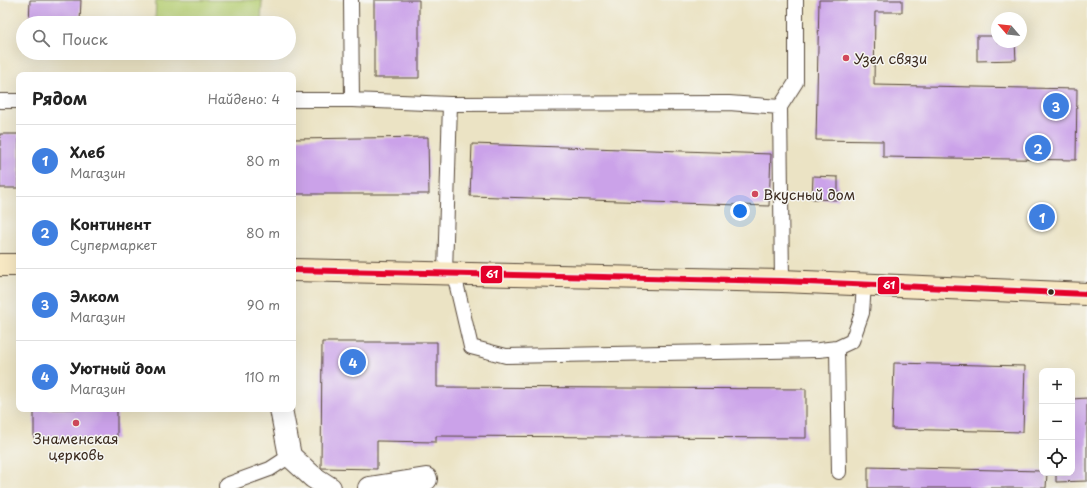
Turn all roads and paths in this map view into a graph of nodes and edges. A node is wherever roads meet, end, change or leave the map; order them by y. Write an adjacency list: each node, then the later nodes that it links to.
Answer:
1 (352, 0): 4 (lane)
2 (796, 0): 8 (lane)
3 (296, 100): 4 (lane)
4 (352, 100): 7 (lane)
5 (0, 101): 6 (lane)
6 (16, 101)
7 (450, 104): 8 (lane); 12 (lane)
8 (780, 107): 13 (lane)
9 (0, 265): 10 (main road)
10 (16, 265)
11 (296, 270): 12 (main road)
12 (449, 274): 13 (main road); 16 (lane)
13 (782, 281): 14 (main road)
14 (864, 285): 15 (main road); 16 (lane)
15 (1087, 294)
16 (837, 348): 19 (lane)
17 (282, 412): 18 (street)
18 (290, 456): 21 (lane); 22 (street)
19 (839, 472)
20 (426, 479): 23 (street)
21 (226, 485)
22 (330, 488)
23 (369, 488)

